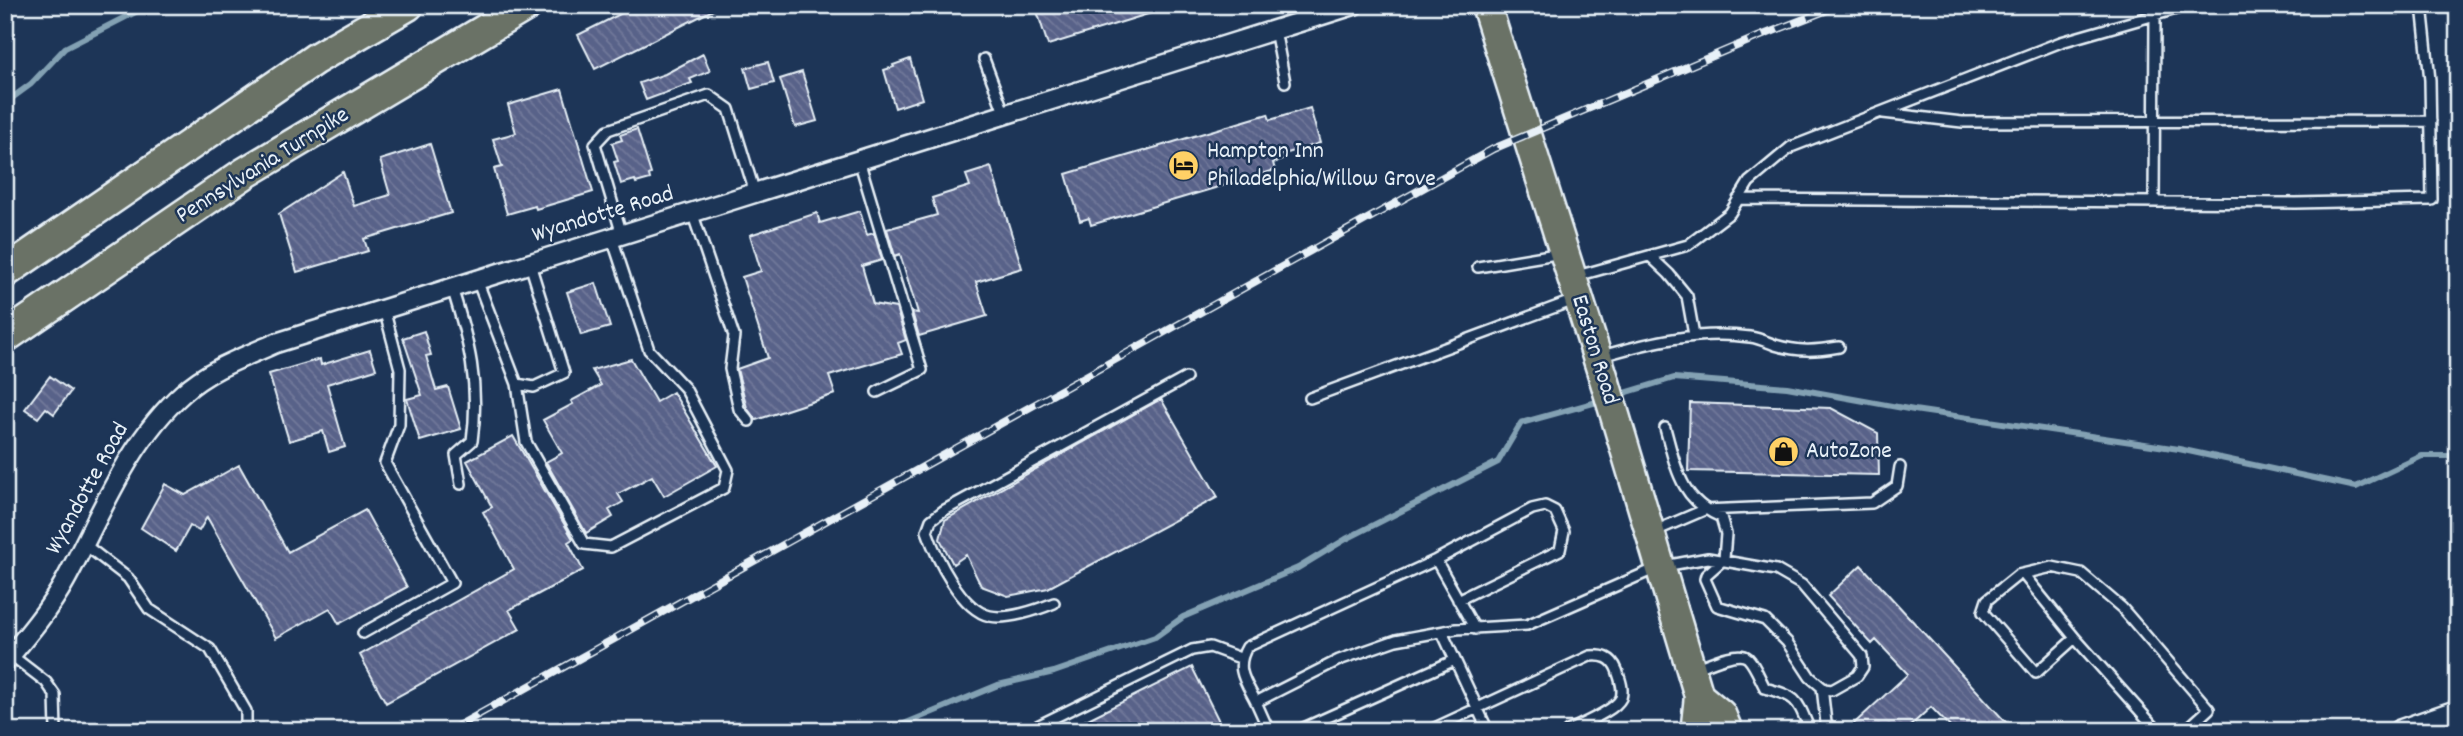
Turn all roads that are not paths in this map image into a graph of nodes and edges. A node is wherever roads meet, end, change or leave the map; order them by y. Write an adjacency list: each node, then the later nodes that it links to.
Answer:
1 (408, 5): 24 (highway)
2 (527, 5): 30 (highway, Pennsylvania Turnpike)
3 (1354, 5): 8 (street, Wyandotte Road)
4 (1486, 5): 25 (highway, Easton Road)
5 (2190, 5): 7 (lane)
6 (2422, 5): 13 (lane)
7 (2155, 15): 11 (lane); 14 (lane)
8 (1275, 30): 10 (lane); 12 (street, Wyandotte Road)
9 (984, 59): 12 (lane)
10 (1285, 82)
11 (1881, 112): 14 (lane); 17 (lane)
12 (1004, 115): 15 (street, Wyandotte Road)
13 (2431, 121): 14 (lane); 18 (lane)
14 (2154, 123): 18 (lane)
15 (859, 160): 16 (street, Wyandotte Road); 35 (lane)
16 (755, 193): 19 (street, Wyandotte Road); 20 (lane)
17 (1738, 199): 18 (lane); 21 (lane)
18 (2154, 202)
19 (692, 212): 20 (street, Wyandotte Road); 37 (lane)
20 (617, 236): 22 (street, Wyandotte Road); 34 (lane)
21 (1650, 256): 25 (lane); 29 (lane)
22 (530, 264): 26 (street, Wyandotte Road); 34 (lane)
23 (1478, 267): 25 (lane)
24 (5, 272)
25 (1571, 276): 32 (highway, Easton Road); 36 (lane)
26 (477, 280): 27 (street, Wyandotte Road); 34 (lane)
27 (452, 288): 28 (street, Wyandotte Road); 40 (lane)
28 (384, 309): 43 (street, Wyandotte Road); 52 (lane)
29 (1694, 335): 31 (lane); 32 (lane)
30 (5, 337)
31 (1839, 347)
32 (1601, 370): 42 (highway, Easton Road)
33 (1186, 378): 49 (lane)
34 (517, 384)
35 (877, 391)
36 (1310, 398)
37 (749, 421)
38 (1665, 428): 41 (lane)
39 (1900, 467): 41 (lane)
40 (461, 484)
41 (1704, 510): 42 (lane); 44 (lane)
42 (1650, 534): 46 (highway, Easton Road)
43 (84, 544): 55 (street, Wyandotte Road); 64 (lane)
44 (1724, 559): 46 (lane); 58 (lane); 58 (lane)
45 (1436, 560): 48 (lane); 48 (lane); 54 (lane)
46 (1660, 567): 50 (lane); 57 (highway, Easton Road)
47 (2023, 574): 53 (lane); 53 (lane); 76 (lane)
48 (1458, 600): 50 (lane)
49 (1054, 603)
50 (1475, 628): 51 (lane)
51 (1442, 632): 56 (lane); 59 (lane)
52 (363, 634)
53 (2075, 638): 75 (lane)
54 (1240, 658): 59 (lane); 65 (lane)
55 (8, 659): 63 (lane)
56 (1455, 660): 60 (lane); 67 (lane)
57 (1695, 683): 71 (highway, Easton Road); 72 (highway, Easton Road); 73 (lane)
58 (1822, 687): 74 (lane)
59 (1256, 702): 66 (lane)
60 (1477, 707): 68 (lane); 69 (lane); 70 (lane)
61 (2458, 711): 62 (street)
62 (2406, 730)
63 (56, 731)
64 (246, 731)
65 (1027, 731)
66 (1269, 731)
67 (1297, 731)
68 (1428, 731)
69 (1488, 731)
70 (1568, 731)
71 (1698, 731)
72 (1728, 731)
73 (1810, 731)
74 (1831, 731)
75 (2158, 731)
76 (2185, 731)

